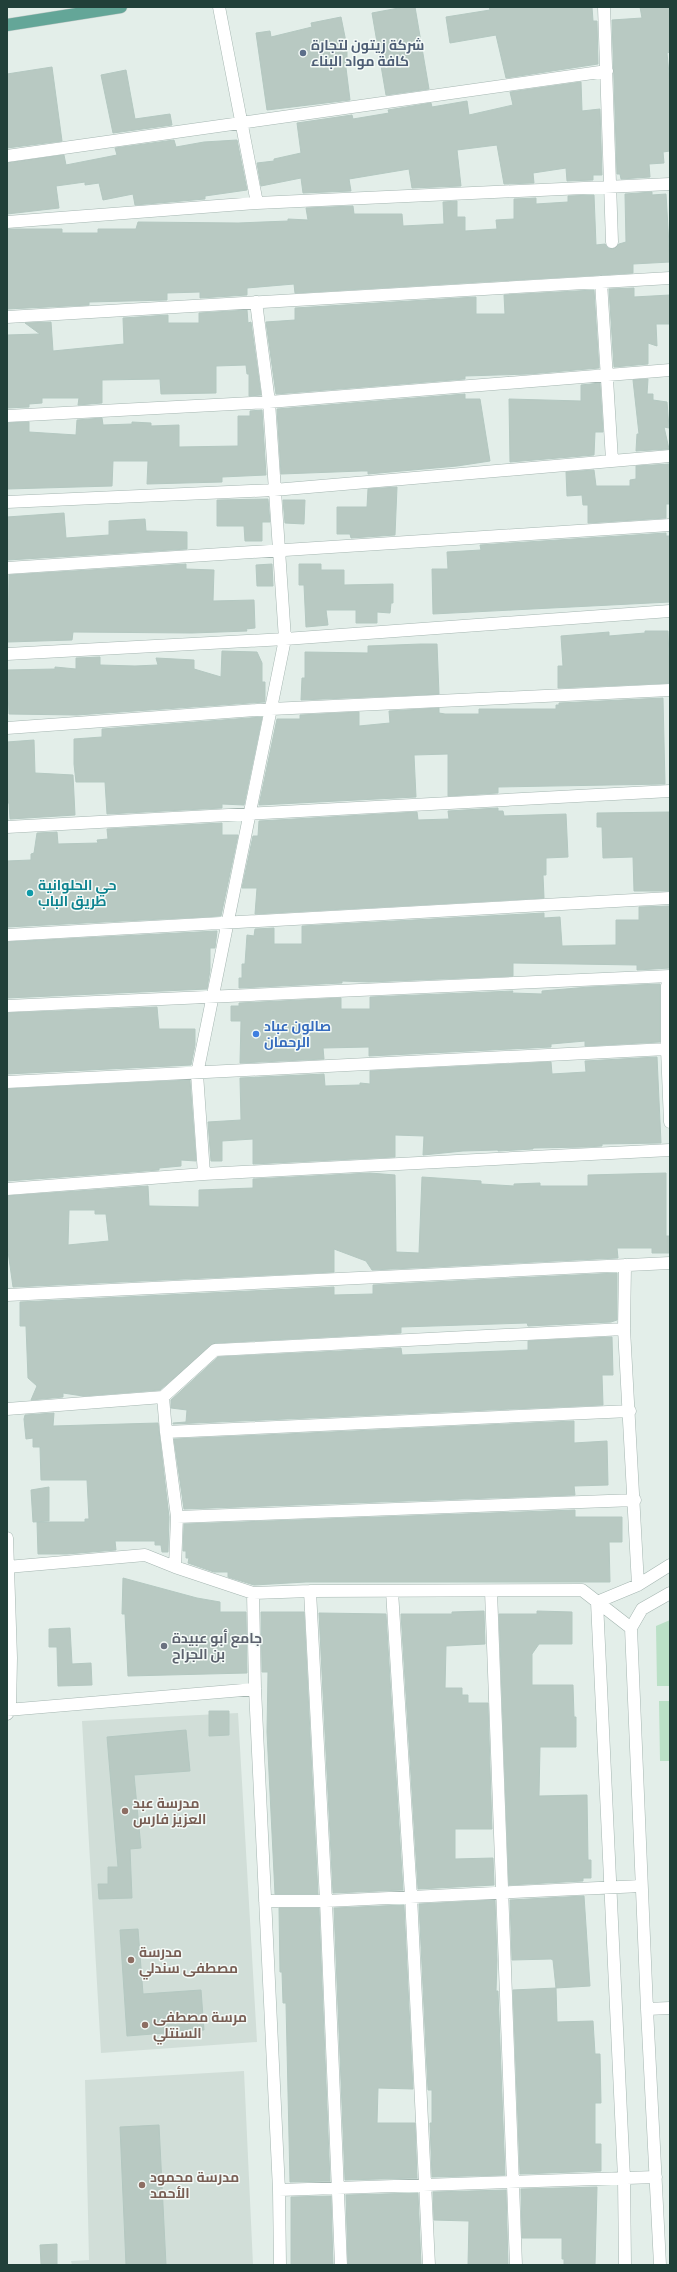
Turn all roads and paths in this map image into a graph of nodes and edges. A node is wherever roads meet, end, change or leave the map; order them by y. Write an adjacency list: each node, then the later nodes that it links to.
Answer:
1 (121, 7): 4 (main road)
2 (219, 7): 6 (street)
3 (604, 7): 5 (street)
4 (7, 25)
5 (607, 70): 6 (street); 9 (street)
6 (243, 123): 7 (street); 10 (street)
7 (7, 156)
8 (670, 184): 9 (street)
9 (610, 188): 10 (street); 12 (street)
10 (257, 203): 11 (street)
11 (7, 222)
12 (612, 242)
13 (670, 278): 14 (street)
14 (601, 282): 15 (street); 18 (street)
15 (256, 302): 16 (street); 19 (street)
16 (7, 317)
17 (670, 370): 18 (street)
18 (607, 374): 19 (street); 22 (street)
19 (269, 402): 20 (street); 23 (street)
20 (7, 416)
21 (670, 456): 22 (street)
22 (612, 460): 23 (street)
23 (274, 490): 24 (street); 26 (street)
24 (7, 502)
25 (670, 525): 26 (street)
26 (278, 550): 27 (street); 29 (street)
27 (7, 568)
28 (670, 611): 29 (street)
29 (285, 639): 30 (street); 32 (street)
30 (7, 654)
31 (670, 690): 32 (street)
32 (271, 709): 33 (street); 35 (street)
33 (7, 728)
34 (670, 791): 35 (street)
35 (249, 814): 36 (street); 38 (street)
36 (7, 827)
37 (670, 898): 38 (street)
38 (227, 923): 39 (street); 41 (street)
39 (7, 935)
40 (669, 981): 41 (street); 43 (street)
41 (212, 995): 42 (street); 45 (street)
42 (7, 1006)
43 (667, 1049): 44 (street); 45 (street)
44 (669, 1061): 47 (street)
45 (197, 1074): 46 (street); 49 (street)
46 (7, 1082)
47 (670, 1122)
48 (670, 1150): 49 (street)
49 (204, 1174): 50 (street)
50 (7, 1190)
51 (670, 1263): 52 (street)
52 (625, 1265): 53 (street); 54 (street)
53 (7, 1295)
54 (624, 1329): 55 (street); 57 (street)
55 (163, 1397): 56 (street); 58 (street)
56 (7, 1409)
57 (630, 1411): 58 (street); 59 (street)
58 (166, 1432): 60 (street)
59 (635, 1500): 60 (street); 65 (street)
60 (177, 1518): 64 (street)
61 (7, 1538): 63 (street)
62 (670, 1565): 65 (street)
63 (8, 1566): 64 (street); 73 (street)
64 (175, 1567): 69 (street)
65 (638, 1585): 71 (street)
66 (310, 1591): 67 (street); 69 (street); 81 (street)
67 (392, 1591): 68 (street); 79 (street)
68 (491, 1591): 71 (street); 78 (street)
69 (253, 1593): 74 (street)
70 (670, 1593): 72 (street)
71 (597, 1602): 72 (street); 77 (street)
72 (630, 1628): 76 (street)
73 (9, 1658): 75 (street)
74 (255, 1689): 75 (street); 80 (street)
75 (8, 1712)
76 (641, 1886): 77 (street); 83 (street)
77 (610, 1888): 78 (street); 85 (street)
78 (501, 1892): 79 (street); 86 (street)
79 (412, 1896): 81 (street); 87 (street)
80 (265, 1901): 81 (street); 89 (street)
81 (326, 1901): 88 (street)
82 (670, 2008): 83 (street)
83 (647, 2009): 84 (street)
84 (656, 2177): 85 (street); 95 (street)
85 (624, 2178): 86 (street); 94 (street)
86 (512, 2182): 87 (street); 93 (street)
87 (426, 2186): 88 (street); 92 (street)
88 (337, 2189): 89 (street); 91 (street)
89 (279, 2190): 90 (street)
90 (280, 2265)
91 (341, 2265)
92 (430, 2265)
93 (516, 2265)
94 (625, 2265)
95 (660, 2265)

